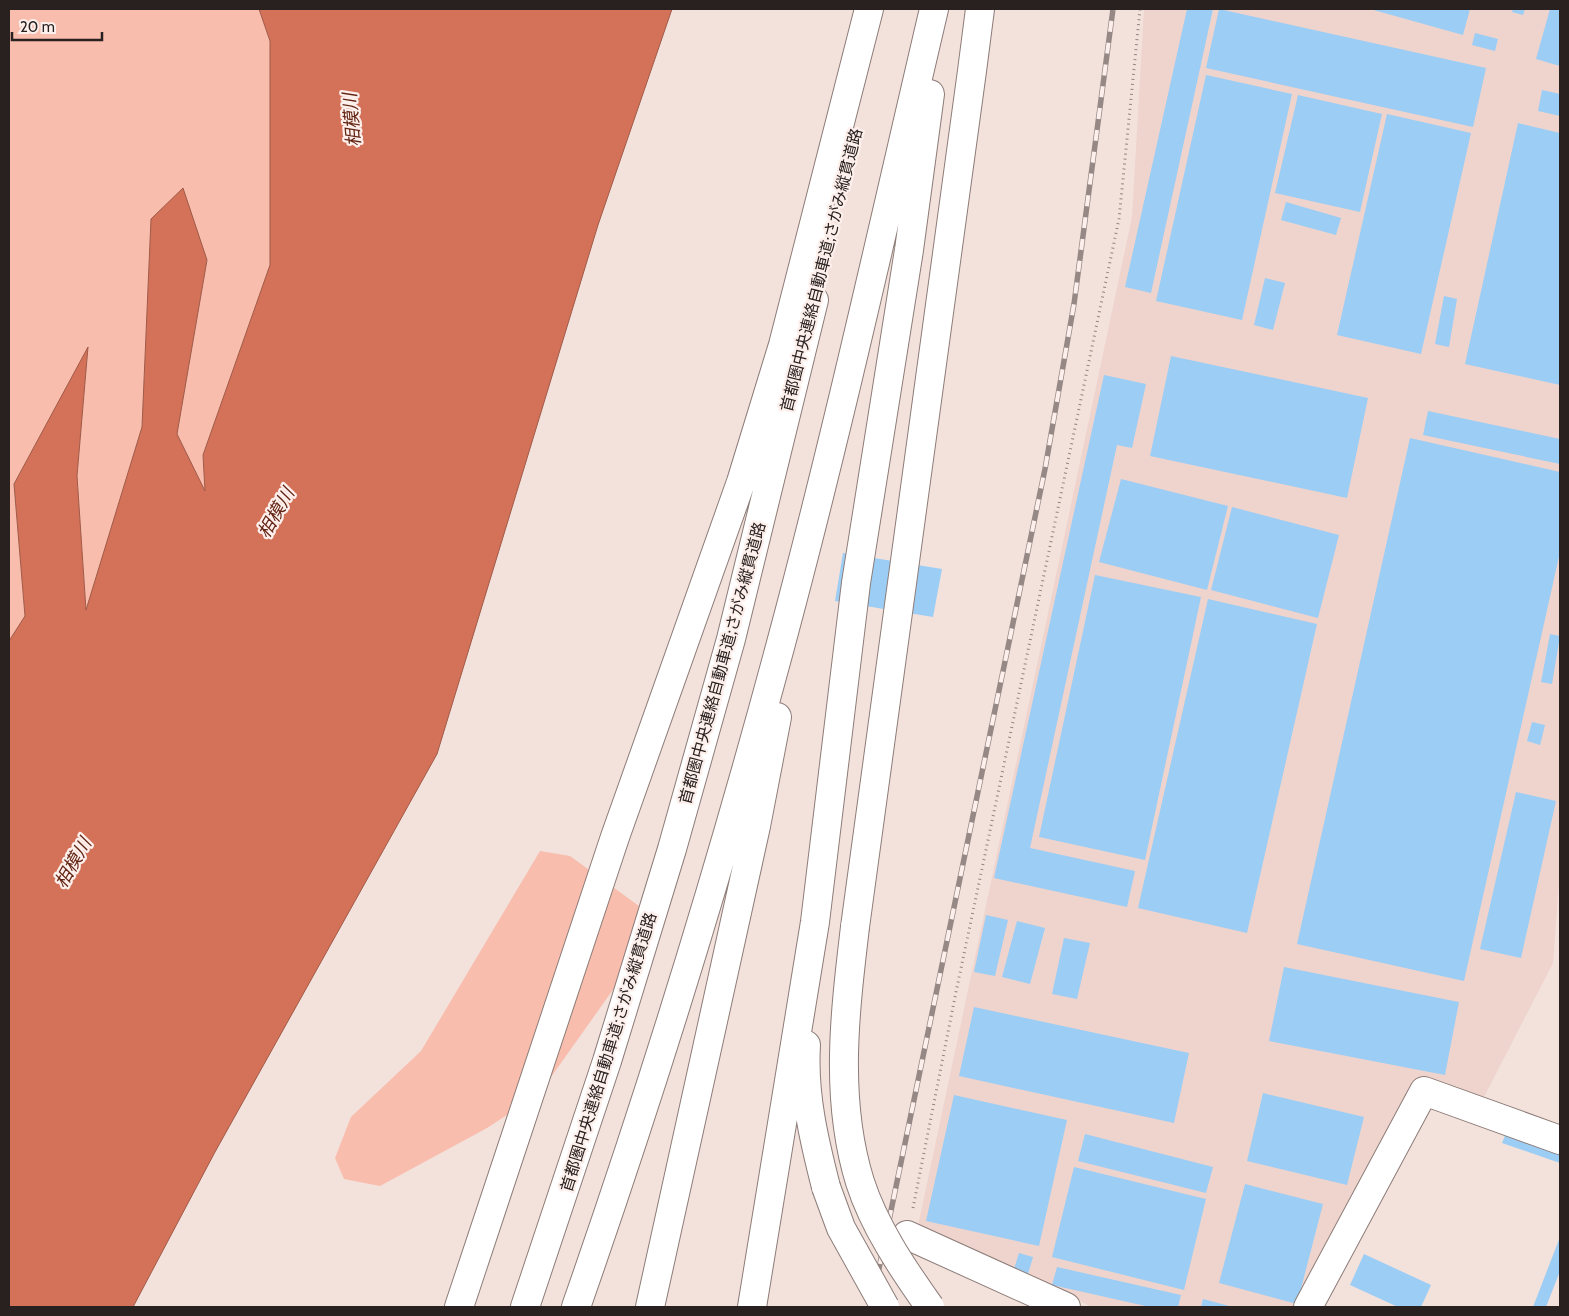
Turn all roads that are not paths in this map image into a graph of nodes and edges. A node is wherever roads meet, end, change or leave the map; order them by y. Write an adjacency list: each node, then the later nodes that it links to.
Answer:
1 (870, 9): 10 (main road)
2 (884, 9): 11 (main road, 首都圏中央連絡自動車道;さがみ縦貫道路)
3 (934, 9): 6 (main road)
4 (941, 9): 7 (main road)
5 (980, 9): 16 (main road, bridge)
6 (823, 478): 12 (main road); 13 (main road)
7 (815, 922): 14 (main road); 15 (main road, bridge)
8 (1560, 1140): 18 (main road)
9 (907, 1235): 17 (main road)
10 (459, 1307)
11 (525, 1307)
12 (576, 1307)
13 (650, 1307)
14 (752, 1307)
15 (885, 1307)
16 (930, 1307)
17 (1066, 1307)
18 (1308, 1307)

